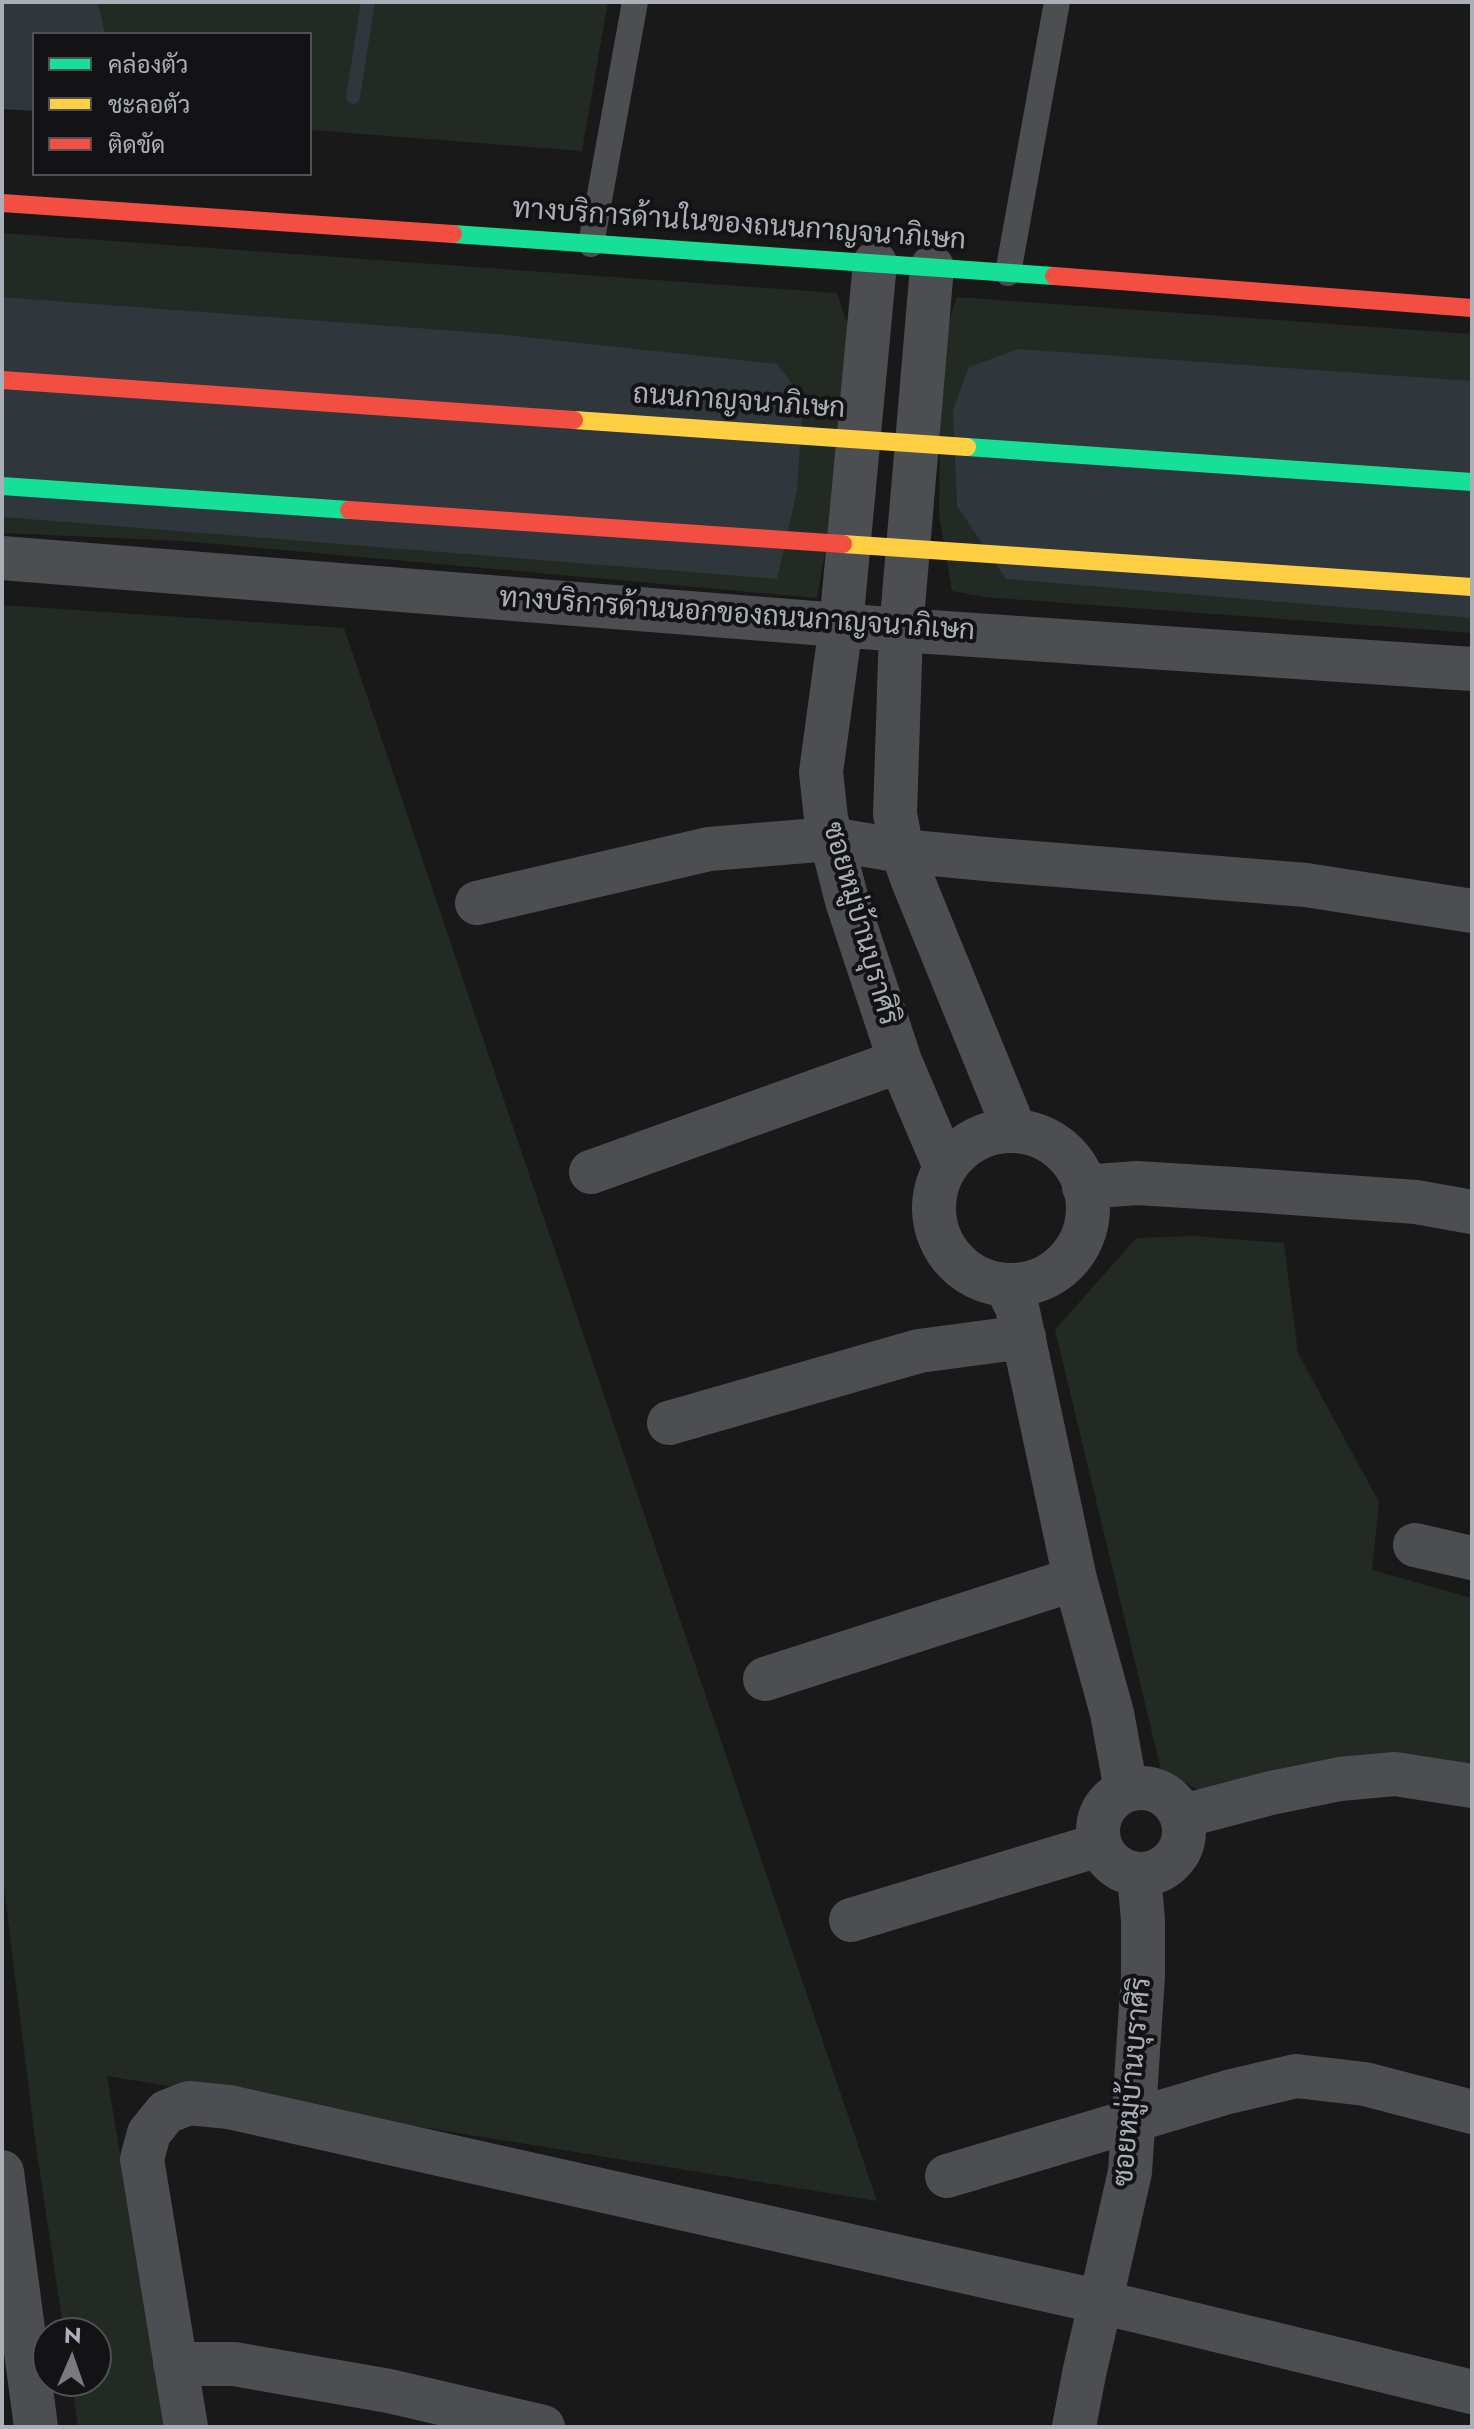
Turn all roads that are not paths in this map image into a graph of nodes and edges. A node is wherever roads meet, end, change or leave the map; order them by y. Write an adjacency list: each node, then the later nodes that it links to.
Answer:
1 (635, 2): 4 (lane)
2 (1057, 2): 7 (lane)
3 (2, 203): 4 (main road, ทางบริการด้านในของถนนกาญจนาภิเษก)
4 (591, 244): 5 (main road, ทางบริการด้านในของถนนกาญจนาภิเษก)
5 (875, 263): 6 (main road, ทางบริการด้านในของถนนกาญจนาภิเษก); 14 (street, ซอยหมู่บ้านบุราศิริ)
6 (932, 267): 7 (main road, ทางบริการด้านในของถนนกาญจนาภิเษก); 15 (street)
7 (1008, 273): 8 (main road, ทางบริการด้านในของถนนกาญจนาภิเษก)
8 (1472, 308)
9 (2, 380): 10 (main road, ถนนกาญจนาภิเษก)
10 (1472, 482)
11 (2, 486): 13 (main road)
12 (2, 558): 14 (street, ทางบริการด้านนอกของถนนกาญจนาภิเษก)
13 (1472, 587)
14 (841, 625): 15 (street, ทางบริการด้านนอกของถนนกาญจนาภิเษก); 17 (street, ซอยหมู่บ้านบุราศิริ)
15 (901, 630): 16 (street, ทางบริการด้านนอกของถนนกาญจนาภิเษก); 18 (street)
16 (1472, 669)
17 (830, 839): 18 (street); 19 (street); 21 (street, ซอยหมู่บ้านบุราศิริ)
18 (902, 851): 20 (street); 22 (street)
19 (477, 903)
20 (1472, 911)
21 (900, 1061): 23 (street, ซอยหมู่บ้านบุราศิริ); 24 (street)
22 (1015, 1131): 23 (street); 25 (street)
23 (945, 1167): 27 (street)
24 (591, 1172)
25 (1084, 1187): 26 (street); 27 (street)
26 (1472, 1212)
27 (1006, 1286): 28 (street)
28 (1024, 1337): 29 (street); 32 (street)
29 (669, 1423)
30 (1415, 1545): 31 (street)
31 (1472, 1558)
32 (1075, 1579): 33 (street); 35 (street)
33 (765, 1679)
34 (1472, 1786): 36 (street)
35 (1126, 1790): 36 (street); 37 (street)
36 (1183, 1816): 38 (street)
37 (1099, 1845): 38 (street); 39 (street)
38 (1139, 1875): 41 (street, ซอยหมู่บ้านบุราศิริ)
39 (851, 1920)
40 (1472, 2112): 41 (street)
41 (1134, 2121): 43 (street); 44 (street, ซอยหมู่บ้านบุราศิริ)
42 (2, 2172): 47 (street)
43 (947, 2176)
44 (1101, 2302): 45 (street); 46 (street); 50 (street, ซอยหมู่บ้านบุราศิริ)
45 (175, 2364): 48 (street); 49 (street)
46 (1472, 2392)
47 (36, 2427)
48 (186, 2427)
49 (543, 2427)
50 (1074, 2427)

